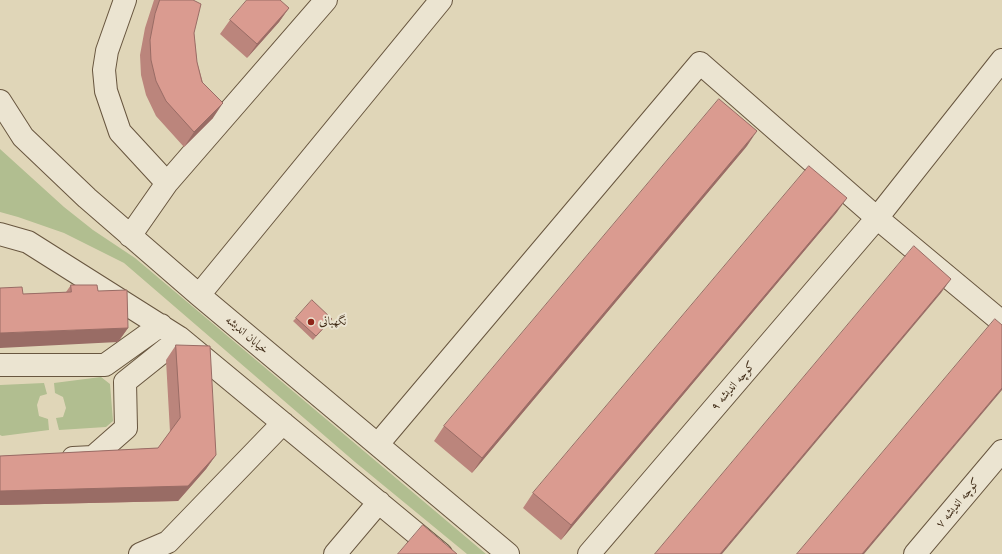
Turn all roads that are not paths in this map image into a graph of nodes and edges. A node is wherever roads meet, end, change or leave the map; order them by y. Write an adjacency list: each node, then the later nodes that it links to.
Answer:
1 (125, 0): 8 (street)
2 (326, 0): 8 (street)
3 (441, 0): 12 (street)
4 (1002, 60): 9 (street, کوچه اندیشه ۹)
5 (0, 101): 7 (street, خیابان اندیشه)
6 (0, 130): 7 (street)
7 (24, 137): 11 (street, خیابان اندیشه)
8 (167, 183): 11 (street)
9 (877, 218): 13 (street); 18 (street); 26 (street, کوچه اندیشه ۹)
10 (0, 234): 14 (street)
11 (130, 236): 12 (street, خیابان اندیشه)
12 (199, 295): 18 (street, خیابان اندیشه)
13 (1002, 322)
14 (161, 325): 15 (street); 16 (street)
15 (180, 338): 17 (street); 20 (street)
16 (0, 365)
17 (283, 423): 21 (street); 22 (street)
18 (378, 444): 25 (street, خیابان اندیشه)
19 (1002, 451): 27 (street, کوچه اندیشه ۷)
20 (54, 458)
21 (379, 502): 23 (street); 24 (street)
22 (140, 554)
23 (335, 554)
24 (441, 554)
25 (508, 554)
26 (589, 554)
27 (915, 554)

